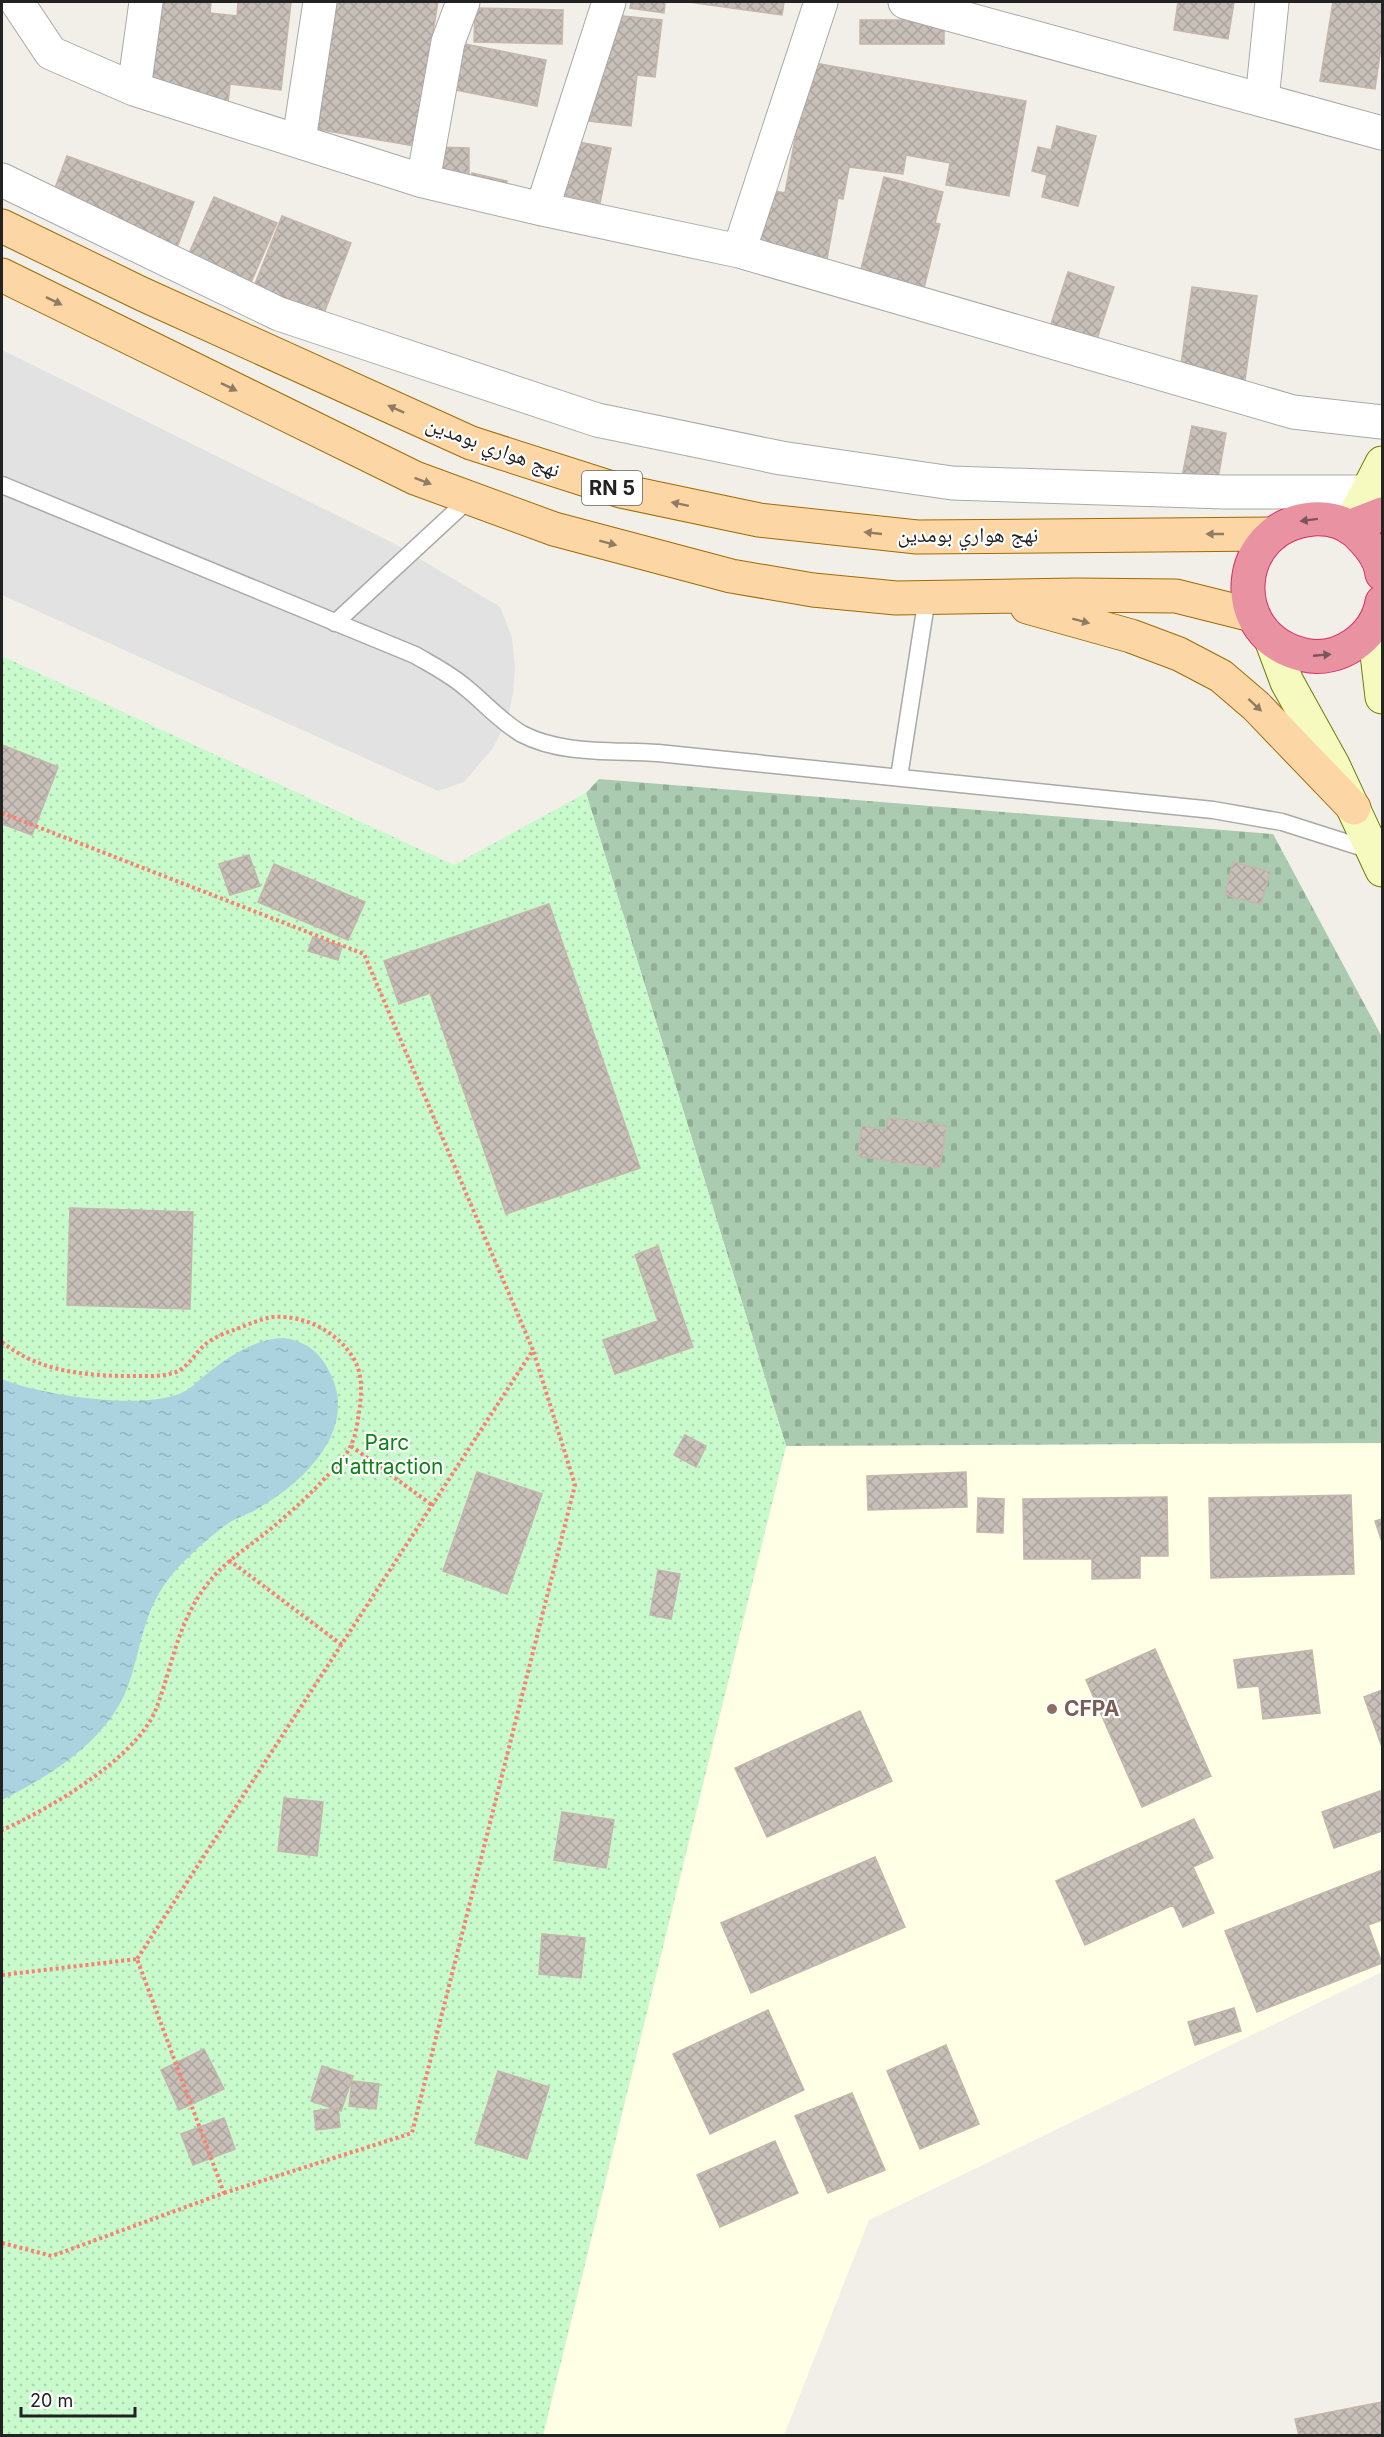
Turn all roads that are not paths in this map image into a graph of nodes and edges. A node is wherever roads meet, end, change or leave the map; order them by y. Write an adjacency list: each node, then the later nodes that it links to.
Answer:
1 (10, 2): 10 (street)
2 (17, 2): 11 (street)
3 (146, 2): 11 (street)
4 (320, 2): 14 (street)
5 (463, 2): 16 (street)
6 (609, 2): 17 (street)
7 (821, 2): 19 (street)
8 (905, 2): 12 (street)
9 (1272, 2): 12 (street)
10 (2, 17)
11 (134, 89): 14 (street)
12 (1262, 100): 13 (street)
13 (1383, 133)
14 (299, 140): 16 (street)
15 (2, 180): 23 (street)
16 (423, 181): 17 (street)
17 (543, 209): 19 (street)
18 (2, 226): 26 (main road, نهج هواري بومدين / RN 5, one-way to 18)
19 (739, 251): 21 (street)
20 (2, 275): 24 (main road, RN 5, one-way to 24)
21 (1383, 422)
22 (2, 484): 32 (lane)
23 (1378, 490): 25 (highway)
24 (469, 499): 28 (main road, RN 5, one-way to 28); 32 (lane)
25 (1349, 527): 26 (highway, one-way to 26); 27 (highway)
26 (1273, 534): 31 (highway)
27 (1383, 574)
28 (927, 597): 29 (main road, RN 5); 35 (lane)
29 (984, 597): 31 (main road, RN 5); 36 (main road, one-way to 36)
30 (1381, 611): 33 (highway, one-way to 30); 34 (main road)
31 (1252, 615): 33 (highway)
32 (335, 622): 35 (lane)
33 (1272, 642): 36 (main road)
34 (1383, 697)
35 (898, 777): 37 (lane)
36 (1353, 808): 37 (main road)
37 (1378, 860)

